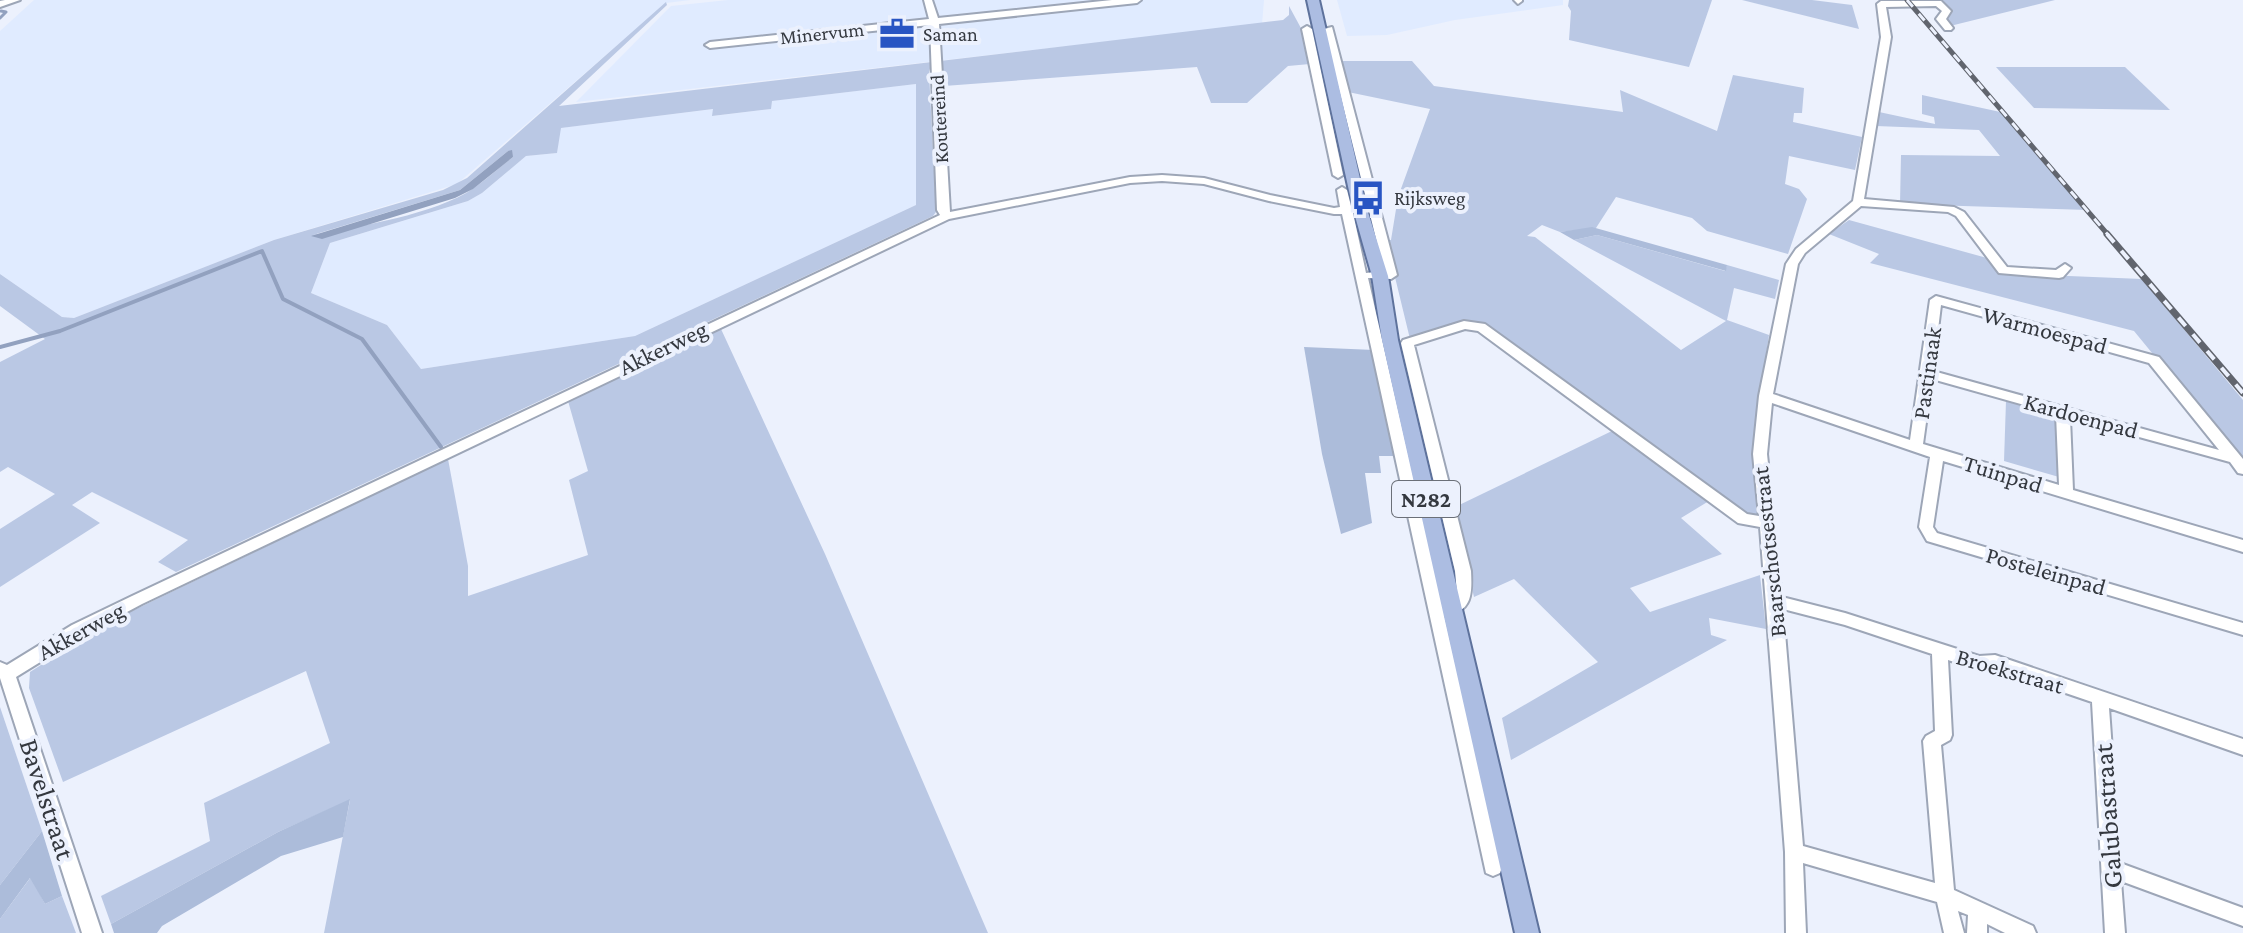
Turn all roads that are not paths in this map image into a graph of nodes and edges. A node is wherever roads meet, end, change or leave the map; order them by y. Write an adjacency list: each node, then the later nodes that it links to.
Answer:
1 (16, 0): 7 (street)
2 (928, 0): 8 (street)
3 (1137, 0): 8 (street, Minervum)
4 (1304, 0): 9 (main road, N282)
5 (1313, 0): 9 (main road, N282)
6 (1938, 2): 10 (street); 16 (street)
7 (0, 4)
8 (935, 21): 11 (street, Minervum); 18 (street, Koutereind)
9 (1317, 28): 12 (main road, N282); 13 (street)
10 (1948, 28)
11 (710, 45)
12 (1334, 80): 13 (main road, N282); 20 (street)
13 (1332, 113): 14 (street); 17 (main road, N282)
14 (1338, 175)
15 (1342, 190): 17 (street)
16 (1858, 202): 19 (street); 24 (street, Baarschotsestraat)
17 (1354, 210): 18 (street, Akkerweg); 20 (main road, N282); 33 (street)
18 (946, 216): 36 (street, Akkerweg)
19 (2065, 268)
20 (1375, 276): 22 (main road, N282)
21 (1936, 300): 23 (street, Pastinaak); 28 (street, Warmoespad)
22 (1399, 342): 30 (street); 33 (main road, N282)
23 (1928, 374): 25 (street, Kardoenpad); 26 (street, Pastinaak)
24 (1766, 396): 26 (street, Tuinpad); 30 (street, Baarschotsestraat)
25 (2063, 411): 28 (street, Kardoenpad); 29 (street)
26 (1916, 446): 27 (street, Tuinpad)
27 (1937, 454): 29 (street, Tuinpad); 34 (street, Posteleinpad)
28 (2238, 464)
29 (2066, 493): 31 (street, Tuinpad)
30 (1766, 523): 32 (street, Baarschotsestraat)
31 (2243, 546)
32 (1775, 601): 35 (street, Broekstraat); 39 (street, Baarschotsestraat)
33 (1444, 608): 45 (main road, N282)
34 (2243, 629)
35 (1940, 651): 37 (street, Broekstraat); 41 (street)
36 (3, 671): 44 (street, Bavelstraat)
37 (2100, 700): 38 (street, Broekstraat); 40 (street, Galubastraat)
38 (2243, 747)
39 (1794, 852): 41 (street); 46 (street, Baarschotsestraat)
40 (2110, 868): 43 (street); 50 (street, Galubastraat)
41 (1945, 895): 42 (street); 47 (street)
42 (1977, 911): 48 (street); 49 (street)
43 (2243, 917)
44 (92, 933)
45 (1527, 933)
46 (1796, 933)
47 (1954, 933)
48 (1977, 933)
49 (2026, 933)
50 (2115, 933)

